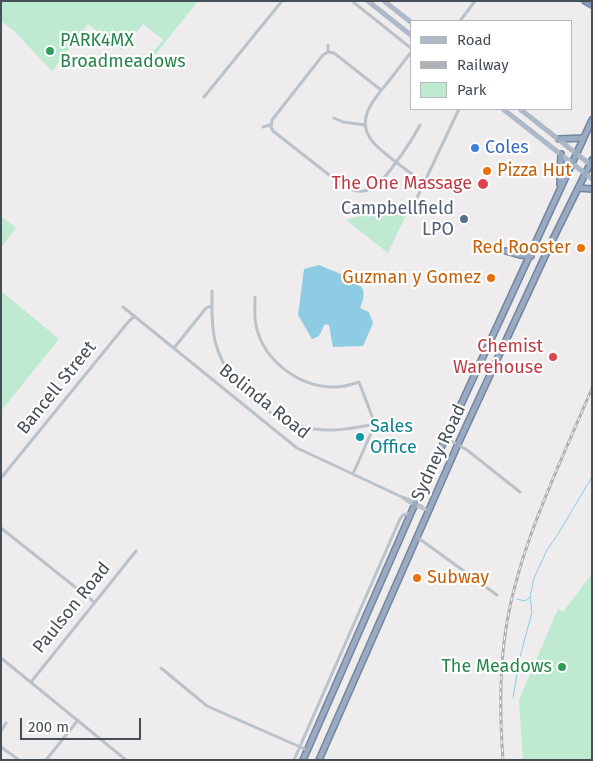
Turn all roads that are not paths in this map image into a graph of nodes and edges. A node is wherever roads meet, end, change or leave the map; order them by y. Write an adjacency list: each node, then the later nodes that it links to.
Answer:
1 (282, 1): 18 (street)
2 (352, 1): 14 (street)
3 (368, 1): 12 (main road)
4 (384, 1): 9 (main road)
5 (394, 1): 9 (street)
6 (475, 1): 10 (street)
7 (585, 1): 8 (highway)
8 (592, 5)
9 (390, 6): 11 (main road)
10 (461, 20)
11 (410, 21)
12 (410, 34)
13 (328, 45): 15 (street)
14 (410, 48)
15 (328, 52): 17 (street); 24 (street)
16 (410, 53): 17 (street)
17 (381, 90): 25 (street)
18 (204, 97)
19 (459, 110): 39 (street)
20 (504, 110): 29 (main road)
21 (521, 110): 28 (main road)
22 (334, 118): 25 (street)
23 (592, 120): 30 (highway, Sydney Road)
24 (270, 125): 27 (street); 34 (street)
25 (365, 125): 34 (street)
26 (420, 125): 34 (street)
27 (263, 127)
28 (546, 129): 29 (main road); 31 (main road)
29 (540, 137): 33 (main road)
30 (583, 138): 31 (highway); 32 (highway, Sydney Road)
31 (560, 139): 32 (main road)
32 (576, 152): 35 (highway, Sydney Road); 36 (main road)
33 (561, 154): 35 (main road); 42 (highway)
34 (397, 162): 39 (street)
35 (572, 163): 37 (main road); 42 (highway, Sydney Road)
36 (591, 163): 37 (highway, Sydney Road)
37 (586, 174): 38 (main road); 40 (highway, Sydney Road)
38 (592, 179)
39 (424, 183): 43 (street)
40 (579, 188): 41 (highway); 54 (highway, Sydney Road)
41 (592, 189)
42 (560, 190): 45 (highway, Sydney Road)
43 (415, 202)
44 (506, 251): 45 (highway)
45 (530, 256): 53 (highway, Sydney Road)
46 (212, 291): 48 (street)
47 (255, 297): 52 (street)
48 (212, 306): 51 (street); 52 (street)
49 (123, 307): 50 (street, Bolinda Road)
50 (134, 316): 51 (street, Bolinda Road); 56 (street, Bancell Street)
51 (174, 348): 55 (street, Bolinda Road)
52 (375, 424): 55 (street)
53 (446, 438): 54 (street); 58 (highway, Sydney Road)
54 (458, 444): 57 (street); 59 (highway, Sydney Road)
55 (353, 474): 58 (street, Bolinda Road)
56 (1, 478)
57 (520, 492)
58 (416, 504): 59 (street, Bolinda Road); 60 (highway, Sydney Road)
59 (428, 511): 62 (highway, Sydney Road)
60 (411, 513): 66 (street, Sydney Road); 67 (highway, Sydney Road)
61 (1, 528): 65 (street)
62 (416, 537): 64 (street); 77 (highway, Sydney Road)
63 (136, 551): 65 (street, Paulson Road)
64 (497, 595)
65 (94, 602): 70 (street, Paulson Road)
66 (352, 627): 67 (street); 75 (street, Sydney Road)
67 (359, 631): 76 (highway, Sydney Road)
68 (1, 658): 70 (street)
69 (161, 668): 75 (street)
70 (30, 682): 71 (street)
71 (78, 720): 78 (street); 80 (street)
72 (6, 723): 73 (street)
73 (1, 731)
74 (1, 747): 79 (street)
75 (300, 747): 76 (street); 81 (street, Sydney Road)
76 (308, 750): 82 (highway, Sydney Road)
77 (323, 750): 83 (highway, Sydney Road); 84 (street)
78 (124, 759)
79 (19, 760)
80 (46, 760)
81 (294, 760)
82 (303, 760)
83 (319, 760)
84 (323, 760)

